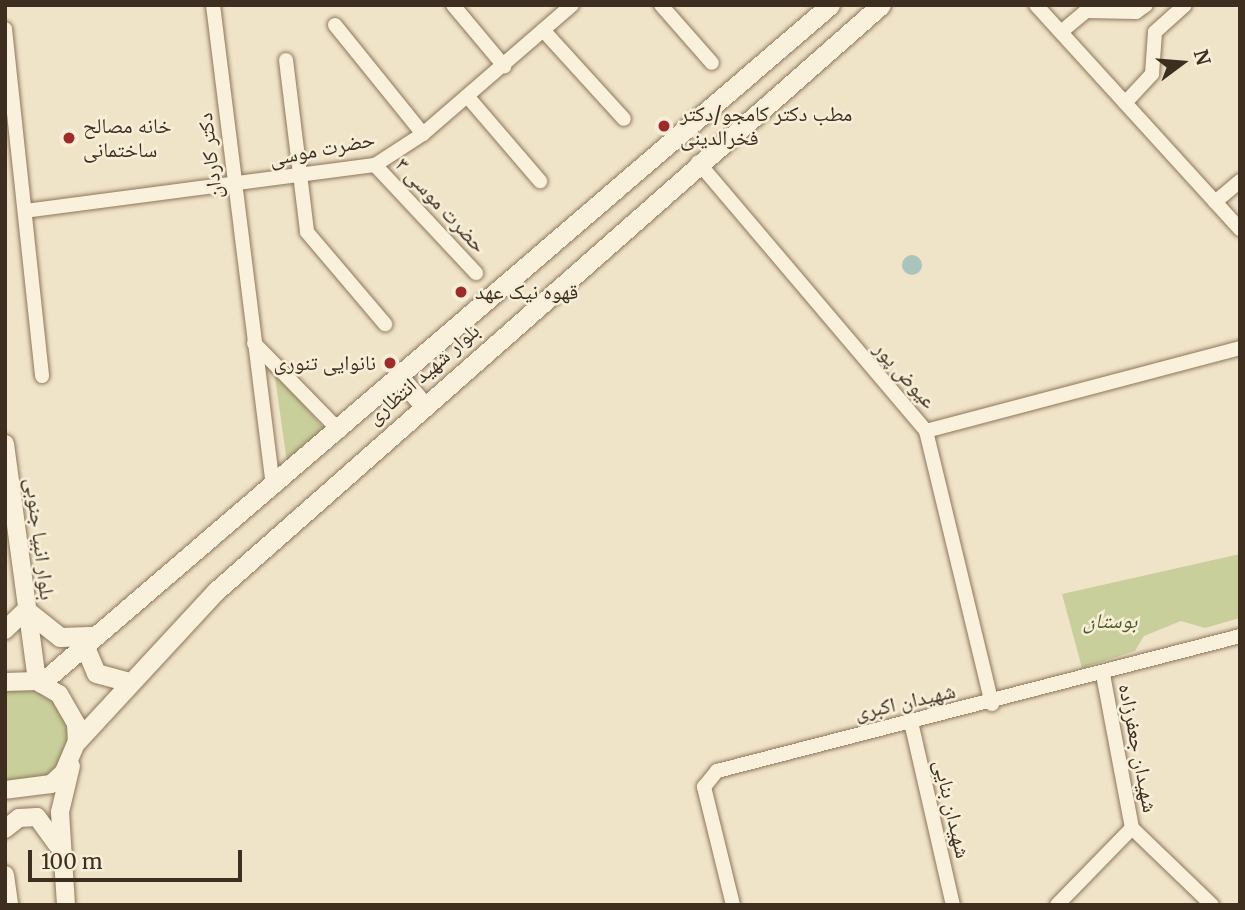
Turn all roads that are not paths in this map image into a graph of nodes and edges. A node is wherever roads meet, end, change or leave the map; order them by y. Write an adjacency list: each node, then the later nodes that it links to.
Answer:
1 (213, 5): 26 (street, دکتر کاردان)
2 (453, 5): 16 (street)
3 (572, 5): 12 (street, حضرت موسی)
4 (660, 5): 15 (street)
5 (830, 5): 35 (main road, بلوار شهید انتظاری)
6 (881, 5): 21 (main road, بلوار شهید انتظاری)
7 (1036, 5): 13 (street)
8 (1146, 5): 13 (street)
9 (1185, 5): 18 (street)
10 (335, 24): 20 (street)
11 (5, 29): 28 (street)
12 (542, 30): 16 (street, حضرت موسی); 19 (street)
13 (1061, 32): 18 (street)
14 (286, 60): 23 (street)
15 (712, 63)
16 (504, 66): 17 (street, حضرت موسی)
17 (468, 97): 20 (street, حضرت موسی); 24 (street)
18 (1125, 103): 27 (street)
19 (624, 119)
20 (423, 134): 22 (street, حضرت موسی)
21 (698, 162): 36 (main road, بلوار شهید انتظاری); 38 (street, عیوض پور)
22 (374, 165): 23 (street, حضرت موسی); 30 (street, حضرت موسی ۳)
23 (300, 178): 26 (street, حضرت موسی); 31 (street)
24 (540, 181)
25 (1240, 181): 27 (street)
26 (235, 185): 28 (street, حضرت موسی); 32 (street, دکتر کاردان)
27 (1215, 202): 29 (street)
28 (25, 211): 34 (street)
29 (1240, 229)
30 (476, 273)
31 (385, 324)
32 (254, 343): 37 (street); 40 (street, دکتر کاردان)
33 (1240, 348): 38 (street, عیوض پور)
34 (42, 376)
35 (400, 378): 36 (main road); 37 (main road, بلوار شهید انتظاری)
36 (423, 404): 49 (main road, بلوار شهید انتظاری)
37 (340, 431): 40 (main road, بلوار شهید انتظاری)
38 (926, 431): 50 (street)
39 (5, 443): 41 (street, بلوار انبیا جنوبی)
40 (273, 487): 43 (main road, بلوار شهید انتظاری)
41 (26, 610): 42 (street); 43 (main road); 48 (street, بلوار انبیا جنوبی)
42 (5, 630)
43 (103, 634): 45 (main road, بلوار شهید انتظاری)
44 (1240, 636): 46 (street, شهیدان اکبری)
45 (85, 647): 48 (main road, بلوار شهید انتظاری); 49 (main road)
46 (1102, 675): 50 (street, شهیدان اکبری); 54 (street, شهیدان جعفرزاده)
47 (5, 682): 48 (street)
48 (39, 682): 52 (street)
49 (130, 682): 52 (main road, بلوار شهید انتظاری)
50 (992, 704): 51 (street, شهیدان اکبری)
51 (911, 722): 60 (street, شهیدان اکبری); 61 (street, شهیدان بنایی)
52 (75, 748): 53 (street); 56 (street)
53 (5, 790)
54 (1132, 828): 62 (street, شهیدان جعفرزاده); 63 (street, شهیدان جعفرزاده)
55 (5, 829): 56 (street)
56 (60, 858): 59 (street)
57 (5, 875): 58 (street)
58 (9, 905)
59 (66, 905)
60 (733, 905)
61 (953, 905)
62 (1057, 905)
63 (1212, 905)

